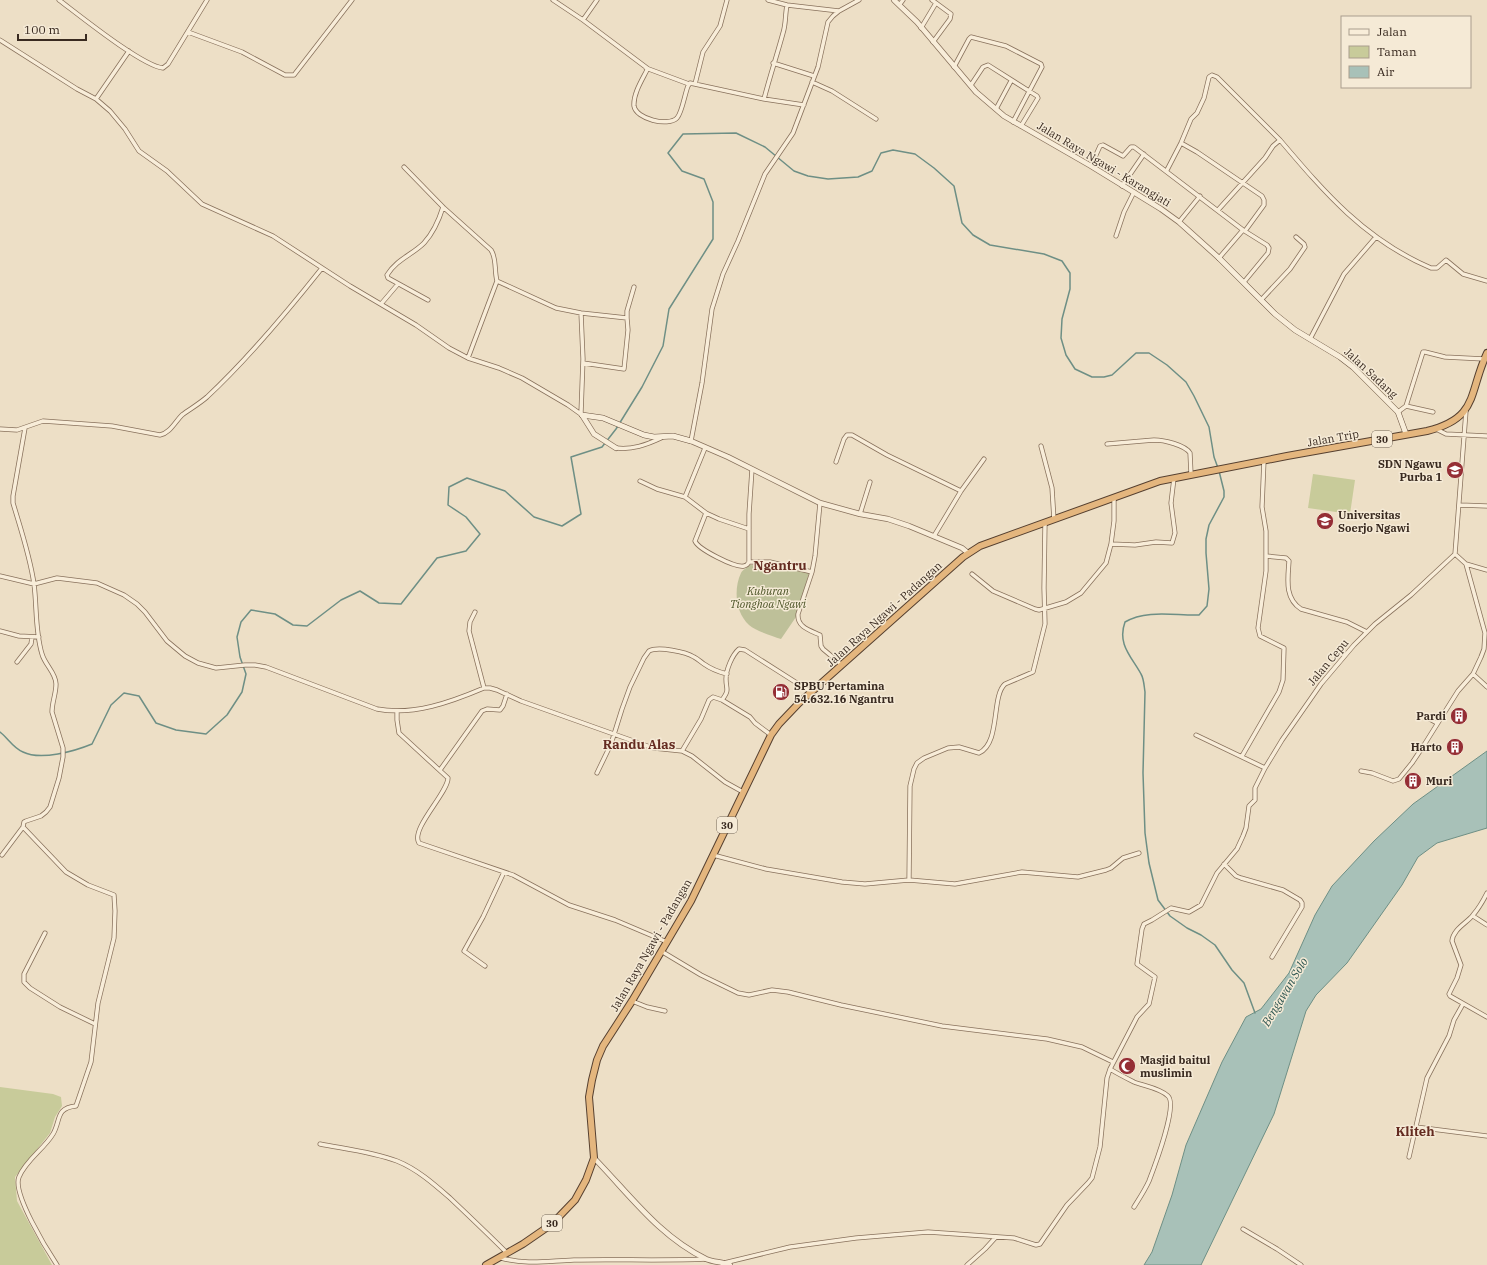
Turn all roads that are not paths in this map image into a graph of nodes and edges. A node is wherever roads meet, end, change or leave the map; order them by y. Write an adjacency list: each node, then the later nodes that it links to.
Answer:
1 (59, 0): 20 (street)
2 (207, 0): 17 (street)
3 (352, 0): 17 (street)
4 (553, 0): 15 (street)
5 (597, 0): 15 (street)
6 (727, 0): 28 (street)
7 (768, 0): 13 (street)
8 (859, 0): 14 (street)
9 (894, 0): 11 (street, Jalan Raya Ngawi - Karangjati)
10 (932, 0): 12 (street)
11 (901, 2): 16 (street, Jalan Raya Ngawi - Karangjati)
12 (936, 3): 16 (street); 19 (street)
13 (787, 6): 14 (street); 21 (street)
14 (839, 11): 24 (street)
15 (583, 20): 23 (street)
16 (922, 28): 19 (street, Jalan Raya Ngawi - Karangjati)
17 (188, 32): 20 (street)
18 (0, 40): 31 (street)
19 (933, 42): 22 (street, Jalan Raya Ngawi - Karangjati)
20 (129, 51): 31 (street)
21 (773, 63): 24 (street); 32 (street)
22 (954, 67): 29 (street, Jalan Raya Ngawi - Karangjati); 30 (street)
23 (646, 68): 27 (street); 27 (street)
24 (814, 76): 26 (street)
25 (1011, 81): 29 (street); 30 (street); 34 (street)
26 (812, 82): 33 (street); 35 (street)
27 (689, 84): 28 (street)
28 (695, 84): 32 (street)
29 (971, 85): 34 (street, Jalan Raya Ngawi - Karangjati)
30 (1030, 92): 36 (street); 37 (street)
31 (96, 99): 56 (street)
32 (764, 99): 33 (street)
33 (804, 105): 83 (street)
34 (996, 109): 36 (street, Jalan Raya Ngawi - Karangjati)
35 (876, 119)
36 (1013, 122): 37 (street, Jalan Raya Ngawi - Karangjati)
37 (1021, 126): 41 (street, Jalan Raya Ngawi - Karangjati)
38 (1280, 140): 39 (street); 44 (street); 53 (street)
39 (1181, 143): 43 (street); 44 (street)
40 (1144, 154): 41 (street); 43 (street); 45 (street)
41 (1091, 166): 45 (street, Jalan Raya Ngawi - Karangjati)
42 (404, 167): 48 (street)
43 (1167, 170): 47 (street)
44 (1243, 182): 49 (street); 51 (street)
45 (1122, 186): 46 (street, Jalan Raya Ngawi - Karangjati)
46 (1134, 192): 50 (street, Jalan Raya Ngawi - Karangjati); 52 (street)
47 (1200, 196): 49 (street); 50 (street)
48 (443, 207): 57 (street); 60 (street)
49 (1218, 210): 51 (street)
50 (1179, 222): 55 (street, Jalan Raya Ngawi - Karangjati)
51 (1244, 230): 55 (street); 59 (street)
52 (1116, 236)
53 (1376, 236): 58 (street); 67 (street)
54 (1296, 237): 63 (street)
55 (1219, 258): 59 (main road, Jalan Raya Ngawi - Karangjati)
56 (322, 268): 64 (street); 76 (street)
57 (497, 281): 65 (street); 69 (street)
58 (1487, 281)
59 (1244, 282): 63 (main road, Jalan Raya Ngawi - Karangjati)
60 (398, 284): 62 (street); 64 (street)
61 (634, 286): 66 (street)
62 (428, 300)
63 (1261, 300): 67 (main road, Jalan Raya Ngawi - Karangjati)
64 (381, 304): 69 (street)
65 (581, 313): 66 (street); 70 (street)
66 (627, 318): 70 (street)
67 (1310, 339): 73 (main road, Jalan Sadang)
68 (1486, 356): 71 (street); 72 (highway, Jalan Trip / 30)
69 (468, 358): 75 (street)
70 (583, 363): 75 (street)
71 (1406, 406): 73 (street); 74 (street)
72 (1466, 409): 78 (highway, Jalan Trip / 30); 80 (street)
73 (1398, 412): 79 (main road, Jalan Sadang)
74 (1433, 412)
75 (581, 414): 82 (main road); 86 (street)
76 (25, 428): 77 (street); 119 (street)
77 (0, 429)
78 (1436, 429): 79 (highway, Jalan Trip / 30); 80 (street)
79 (1406, 434): 89 (highway, Jalan Trip / 30)
80 (1465, 435): 81 (street); 101 (street)
81 (1487, 436)
82 (663, 437): 83 (main road); 86 (street)
83 (691, 441): 87 (street)
84 (1107, 444): 93 (street)
85 (1041, 446): 105 (street)
86 (616, 448)
87 (705, 448): 91 (street); 98 (street)
88 (984, 459): 97 (street)
89 (1264, 460): 92 (highway, Jalan Trip / 30); 112 (street)
90 (836, 462): 97 (street)
91 (752, 469): 100 (street); 107 (street)
92 (1209, 470): 93 (highway, Jalan Raya Ngawi - Padangan / 30)
93 (1191, 474): 94 (highway, Jalan Raya Ngawi - Padangan / 30)
94 (1174, 477): 99 (highway, Jalan Raya Ngawi - Padangan / 30); 109 (street)
95 (640, 481): 98 (street)
96 (870, 482): 104 (street)
97 (961, 491): 108 (street)
98 (685, 497): 103 (street)
99 (1114, 498): 105 (highway, Jalan Raya Ngawi - Padangan / 30); 109 (street)
100 (820, 503): 104 (street); 116 (street)
101 (1460, 505): 102 (street); 111 (street)
102 (1487, 506)
103 (706, 513): 107 (street); 113 (street)
104 (860, 514): 108 (street)
105 (1054, 520): 106 (highway, Jalan Raya Ngawi - Padangan / 30)
106 (1045, 523): 110 (highway, Jalan Raya Ngawi - Padangan / 30); 120 (street)
107 (749, 529): 113 (street)
108 (934, 536): 110 (street)
109 (1111, 544): 120 (street)
110 (968, 553): 127 (highway, Jalan Raya Ngawi - Padangan / 30)
111 (1455, 554): 114 (street); 123 (street, Jalan Cepu)
112 (1266, 556): 123 (street); 142 (street)
113 (749, 562): 116 (street)
114 (1466, 564): 115 (street); 129 (street)
115 (1487, 570)
116 (812, 572): 127 (street)
117 (972, 574): 120 (street)
118 (0, 576): 119 (street)
119 (34, 584): 125 (street); 135 (street)
120 (1045, 608): 154 (street)
121 (476, 612): 131 (street)
122 (0, 632): 124 (street)
123 (1367, 632): 143 (street, Jalan Cepu)
124 (32, 637): 125 (street); 126 (street)
125 (38, 637): 148 (street)
126 (18, 662)
127 (843, 665): 132 (highway, Jalan Raya Ngawi - Padangan / 30)
128 (727, 674): 132 (street); 134 (street); 138 (street)
129 (1473, 674): 130 (street); 137 (street)
130 (1487, 687)
131 (484, 688): 133 (street); 135 (street)
132 (812, 692): 139 (highway, Jalan Raya Ngawi - Padangan / 30)
133 (507, 694): 138 (street); 144 (street)
134 (722, 700): 139 (street); 141 (street)
135 (397, 711): 144 (street)
136 (1426, 717): 137 (street)
137 (1437, 723): 145 (street)
138 (615, 734): 141 (street); 146 (street)
139 (771, 734): 147 (highway, Jalan Raya Ngawi - Padangan / 30)
140 (1196, 735): 142 (street)
141 (682, 751): 147 (street)
142 (1242, 756): 143 (street)
143 (1265, 768): 152 (street, Jalan Cepu)
144 (440, 770): 153 (street)
145 (1361, 771)
146 (597, 772)
147 (742, 792): 151 (highway, Jalan Raya Ngawi - Padangan / 30)
148 (23, 827): 150 (street); 167 (street)
149 (1139, 853): 154 (street)
150 (2, 855)
151 (713, 855): 154 (street); 159 (highway, Jalan Raya Ngawi - Padangan / 30)
152 (1224, 864): 161 (street); 168 (street, Jalan Cepu)
153 (504, 872): 159 (street); 162 (street)
154 (909, 880)
155 (1487, 893): 156 (street)
156 (1473, 916): 157 (street); 164 (street)
157 (1487, 925)
158 (45, 933): 167 (street)
159 (667, 942): 160 (highway, Jalan Raya Ngawi - Padangan / 30)
160 (661, 951): 163 (highway, Jalan Raya Ngawi - Padangan / 30); 168 (street)
161 (1272, 957)
162 (485, 966)
163 (632, 1001): 165 (street); 174 (highway, Jalan Raya Ngawi - Padangan / 30)
164 (1463, 1004): 166 (street); 170 (street)
165 (665, 1011)
166 (1487, 1017)
167 (95, 1024): 182 (street)
168 (1113, 1062): 169 (street)
169 (1110, 1069): 175 (street); 177 (street)
170 (1416, 1127): 171 (street); 173 (street)
171 (1487, 1136)
172 (320, 1144): 178 (street)
173 (1409, 1157)
174 (594, 1158): 178 (highway, Jalan Raya Ngawi - Padangan / 30); 180 (street)
175 (1134, 1208)
176 (1243, 1230): 186 (street)
177 (996, 1237): 181 (street); 185 (street)
178 (508, 1254): 179 (highway, Jalan Raya Ngawi - Padangan / 30)
179 (501, 1258): 180 (street); 183 (highway, Jalan Raya Ngawi - Padangan / 30)
180 (707, 1259): 181 (street)
181 (724, 1263): 184 (street)
182 (57, 1265)
183 (486, 1265)
184 (730, 1265)
185 (967, 1265)
186 (1301, 1265)

